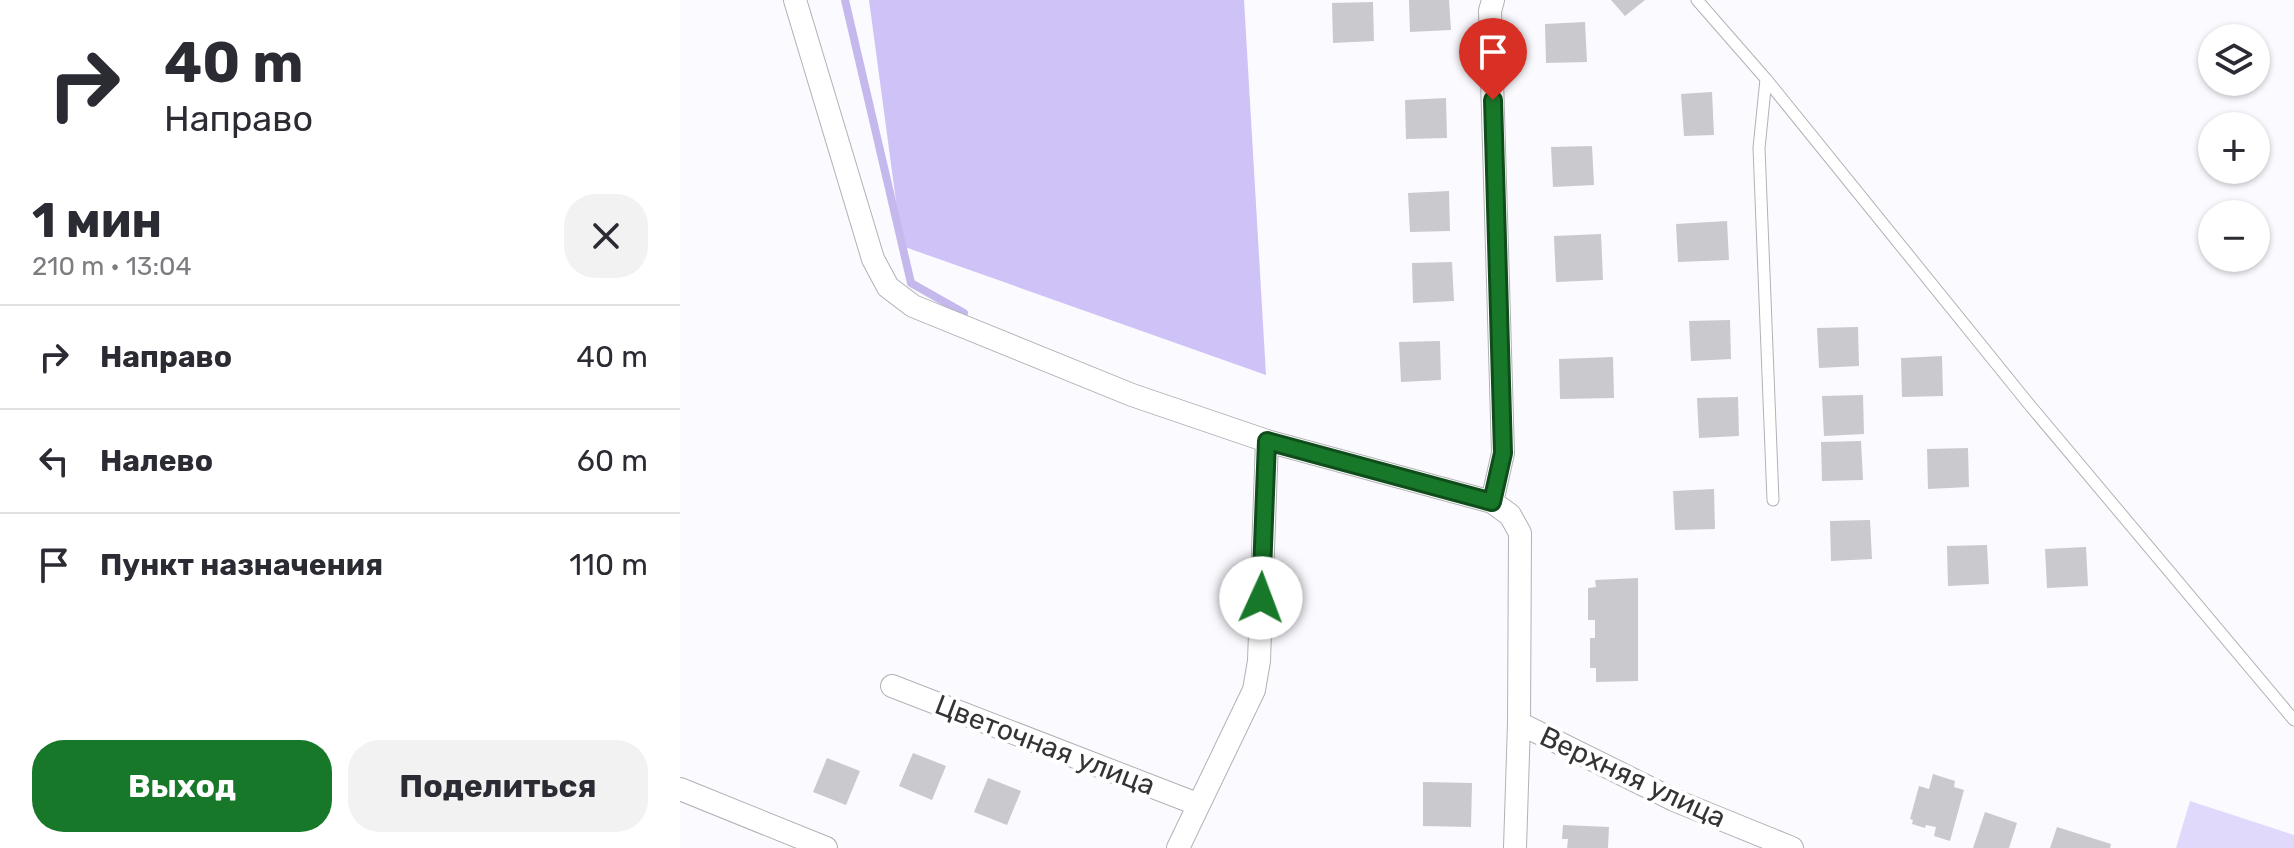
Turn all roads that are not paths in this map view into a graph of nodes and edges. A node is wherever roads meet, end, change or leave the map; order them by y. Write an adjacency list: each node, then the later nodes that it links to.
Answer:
1 (795, 0): 5 (street)
2 (1493, 0): 7 (street)
3 (1697, 0): 4 (lane)
4 (1766, 79): 6 (lane); 9 (lane)
5 (1267, 441): 7 (street); 12 (street)
6 (1773, 500)
7 (1492, 502): 10 (street)
8 (892, 686): 12 (street, Цветочная улица)
9 (2294, 720)
10 (1519, 723): 15 (street); 16 (street, Верхняя улица)
11 (680, 789): 13 (street)
12 (1197, 804): 14 (street)
13 (826, 848)
14 (1178, 848)
15 (1515, 848)
16 (1792, 848)

